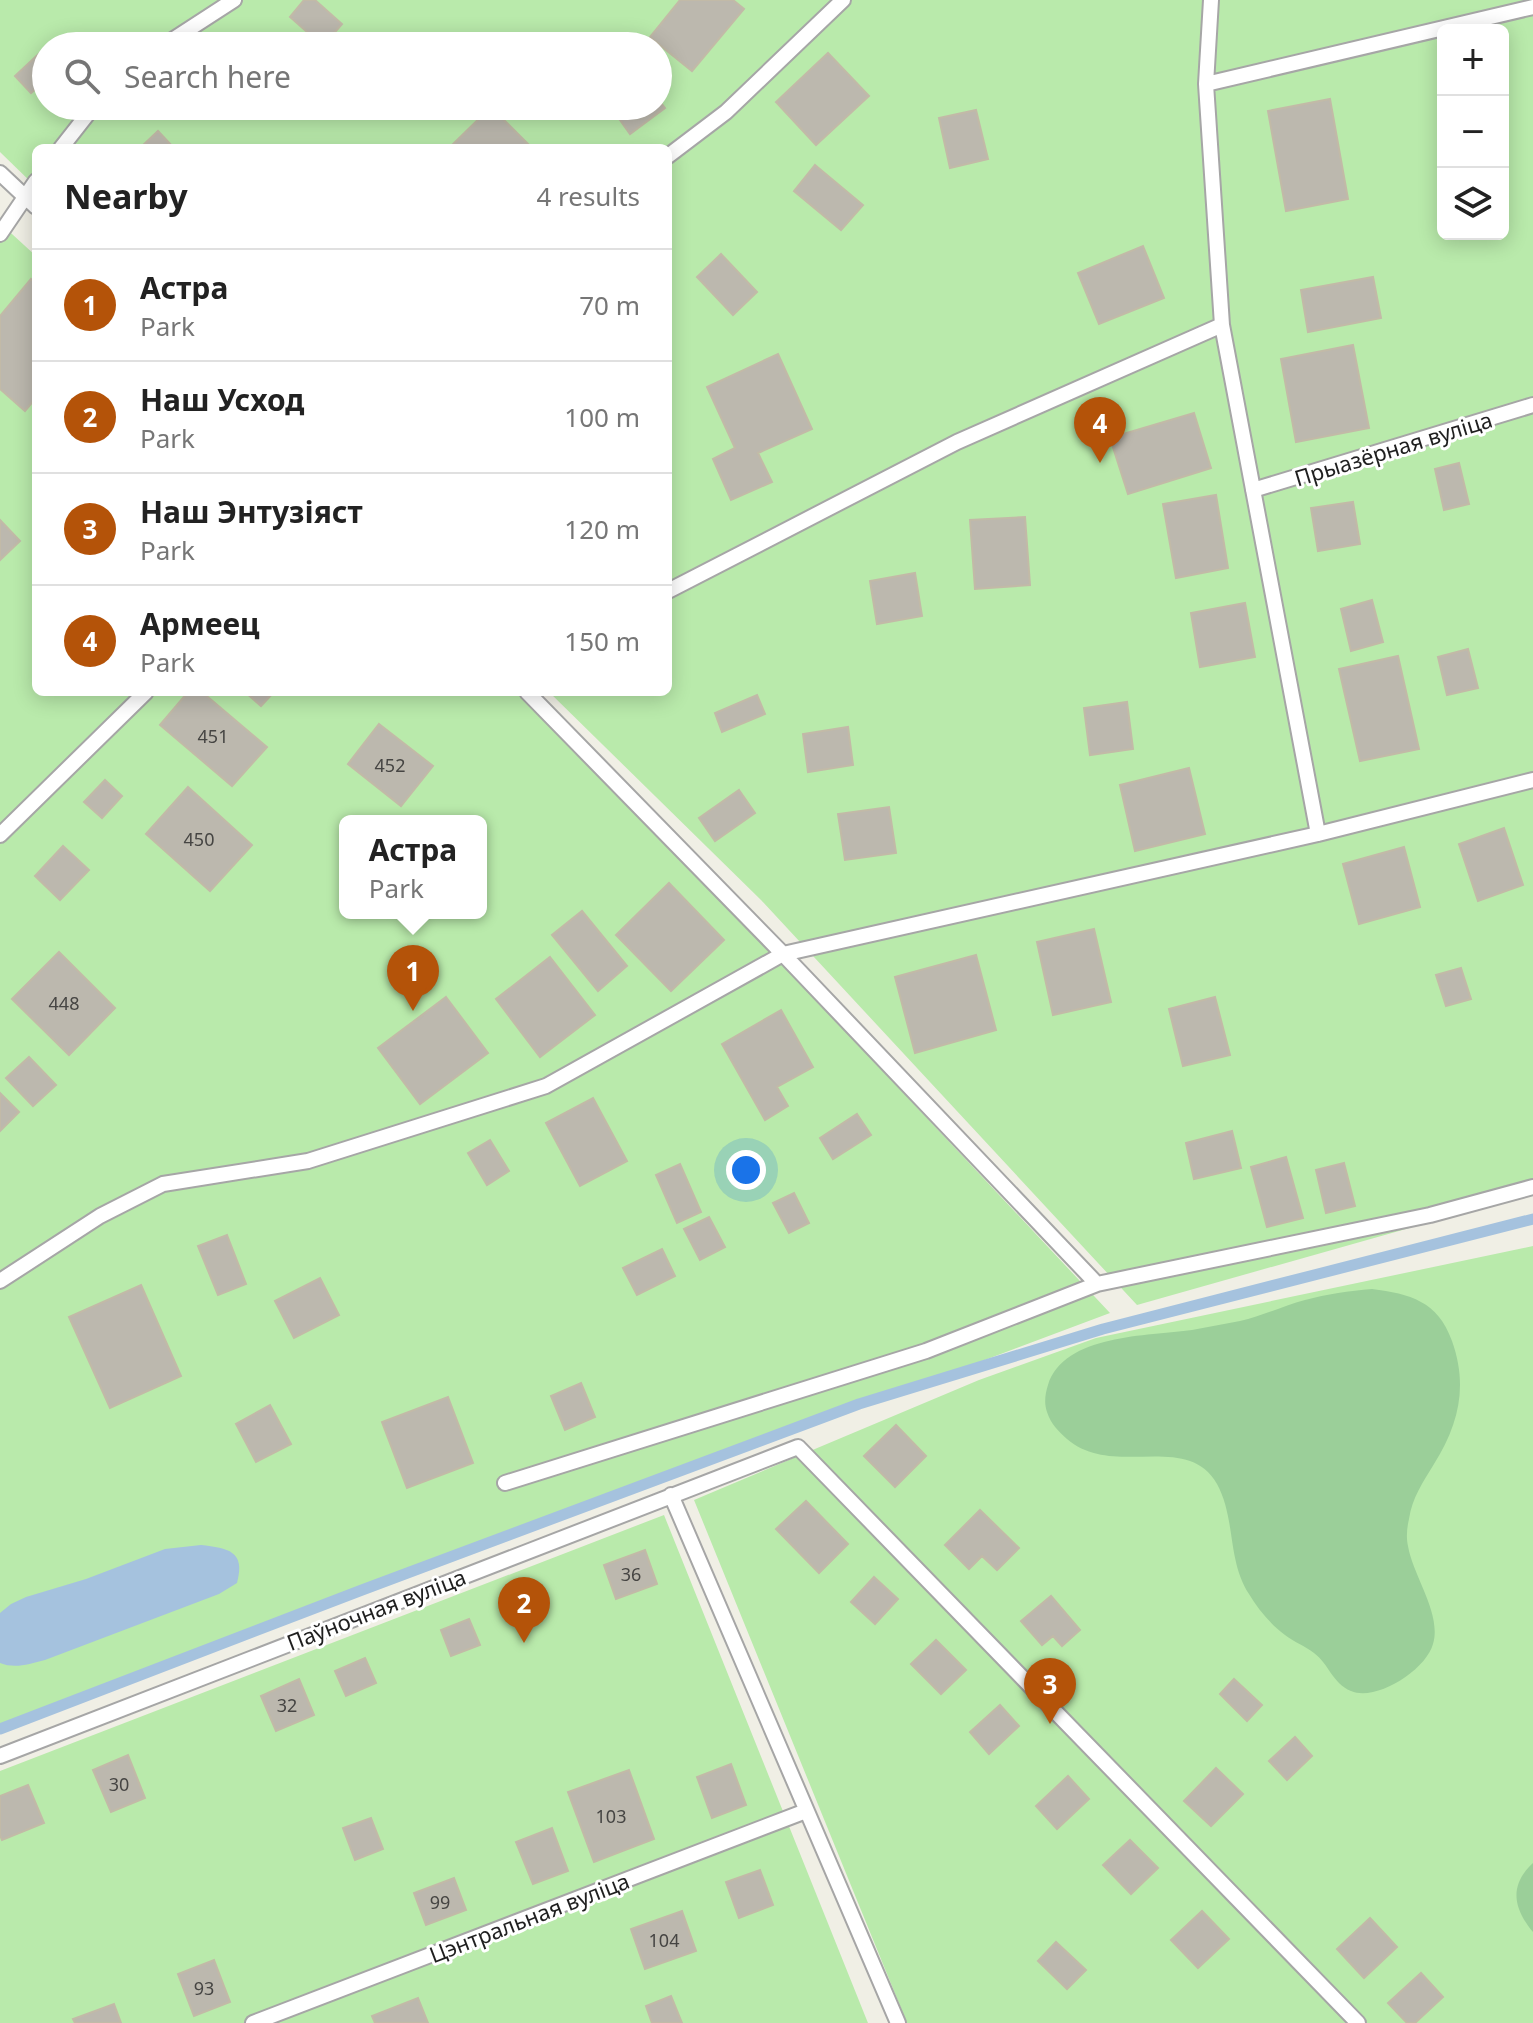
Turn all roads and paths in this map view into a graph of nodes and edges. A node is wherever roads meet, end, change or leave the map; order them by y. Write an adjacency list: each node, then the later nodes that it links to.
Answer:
1 (234, 0): 5 (lane)
2 (843, 0): 9 (lane)
3 (1211, 0): 6 (lane)
4 (1533, 7): 6 (lane)
5 (185, 32)
6 (1206, 84): 15 (lane)
7 (83, 120): 8 (lane)
8 (64, 144)
9 (672, 153)
10 (0, 173): 12 (lane)
11 (32, 186): 12 (lane)
12 (25, 196): 13 (lane); 14 (lane)
13 (32, 203)
14 (0, 234)
15 (1222, 325): 17 (lane); 18 (lane)
16 (1533, 405): 17 (lane, Прыазёрная вуліца)
17 (1253, 490): 22 (lane)
18 (672, 589)
19 (142, 696): 23 (lane)
20 (531, 696): 24 (lane)
21 (1533, 780): 22 (lane)
22 (1318, 834): 24 (lane)
23 (0, 835)
24 (783, 954): 26 (lane); 27 (lane)
25 (1533, 1187): 27 (lane)
26 (0, 1281)
27 (1097, 1284): 28 (lane)
28 (505, 1483)
29 (671, 1495): 30 (lane, Паўночная вуліца); 31 (lane); 32 (lane, Паўночная вуліца)
30 (0, 1756)
31 (806, 1811): 33 (lane, Цэнтральная вуліца); 34 (lane)
32 (1352, 2021)
33 (253, 2023)
34 (898, 2023)

